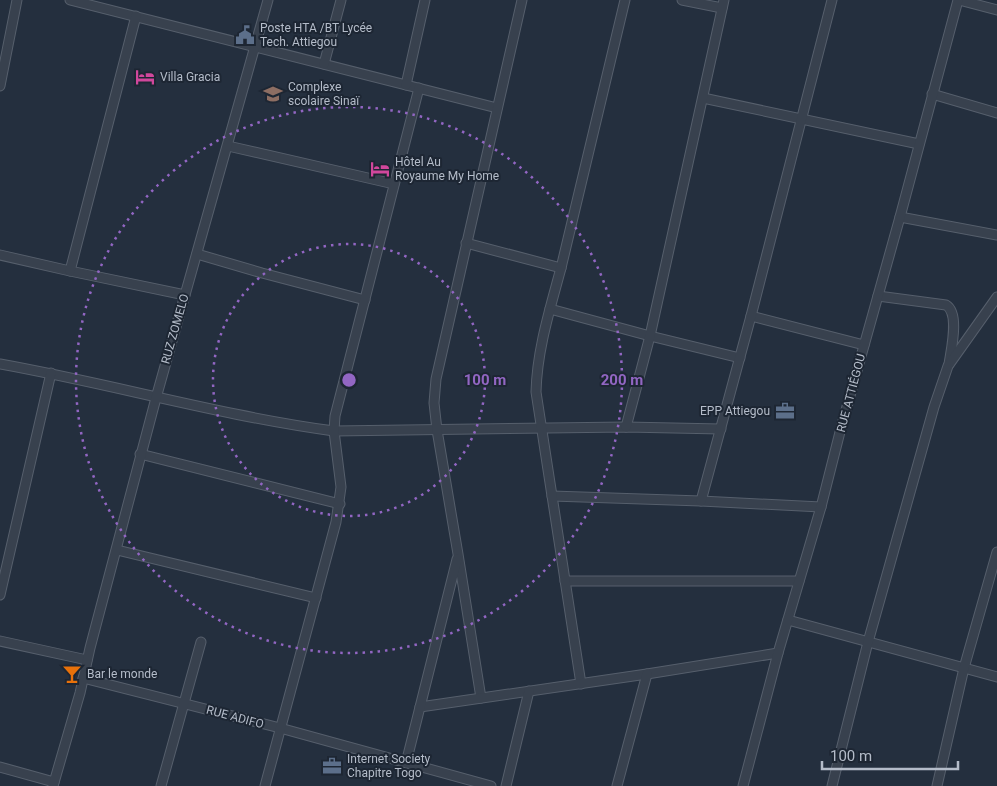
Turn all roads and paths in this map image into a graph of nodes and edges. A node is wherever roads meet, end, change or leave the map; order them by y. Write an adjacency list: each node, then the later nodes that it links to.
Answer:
1 (18, 0): 17 (street)
2 (70, 0): 13 (street)
3 (268, 0): 14 (street, RUZ ZOMELO)
4 (341, 0): 15 (street)
5 (425, 0): 16 (street)
6 (522, 0): 21 (street)
7 (625, 0): 32 (street)
8 (682, 0): 11 (street)
9 (832, 0): 23 (street)
10 (958, 0): 12 (street); 19 (street, RUE ATTIÉGOU)
11 (723, 4): 20 (street)
12 (997, 10)
13 (136, 16): 14 (street); 33 (street)
14 (256, 46): 15 (street); 25 (street, RUZ ZOMELO)
15 (324, 64): 16 (street)
16 (406, 85): 18 (street)
17 (0, 86)
18 (419, 88): 21 (street); 26 (street)
19 (932, 94): 22 (street); 24 (street, RUE ATTIÉGOU)
20 (703, 98): 23 (street); 40 (street)
21 (497, 108): 29 (street)
22 (997, 113)
23 (802, 119): 24 (street); 39 (street)
24 (919, 144): 27 (street, RUE ATTIÉGOU)
25 (228, 146): 26 (street); 30 (street, RUZ ZOMELO)
26 (394, 184): 37 (street)
27 (900, 217): 28 (street); 35 (street, RUE ATTIÉGOU)
28 (997, 235)
29 (466, 243): 32 (street); 50 (street)
30 (197, 254): 34 (street, RUZ ZOMELO); 37 (street)
31 (0, 255): 33 (street)
32 (561, 268): 38 (street)
33 (70, 271): 34 (street)
34 (185, 295): 46 (street, RUZ ZOMELO)
35 (878, 296): 41 (street, RUE ATTIÉGOU); 44 (street)
36 (997, 297): 44 (street)
37 (365, 300): 51 (street)
38 (550, 309): 40 (street); 48 (street)
39 (751, 316): 41 (street); 42 (street)
40 (650, 336): 42 (street); 47 (street)
41 (864, 345): 56 (street, RUE ATTIÉGOU)
42 (740, 358): 49 (street)
43 (0, 364): 45 (street)
44 (948, 366): 67 (street)
45 (51, 373): 46 (street); 62 (street)
46 (156, 398): 51 (street); 52 (street, RUZ ZOMELO)
47 (626, 427): 48 (street); 49 (street)
48 (542, 429): 50 (street); 53 (street)
49 (721, 429): 54 (street)
50 (437, 430): 51 (street); 59 (street)
51 (334, 431): 55 (street)
52 (140, 454): 55 (street); 57 (street, RUZ ZOMELO)
53 (552, 496): 54 (street); 60 (street)
54 (701, 501): 56 (street)
55 (340, 504): 63 (street)
56 (821, 507): 61 (street, RUE ATTIÉGOU)
57 (117, 550): 63 (street); 69 (street, RUZ ZOMELO)
58 (997, 552): 70 (street)
59 (458, 554): 76 (street); 78 (street)
60 (565, 581): 61 (street); 74 (street)
61 (800, 581): 64 (street, RUE ATTIÉGOU)
62 (0, 596)
63 (316, 598): 79 (street)
64 (788, 620): 67 (street); 68 (street, RUE ATTIÉGOU)
65 (0, 641): 69 (street)
66 (201, 642): 77 (street)
67 (868, 642): 70 (street); 89 (street)
68 (778, 653): 71 (street); 88 (street, RUE ATTIÉGOU)
69 (87, 660): 73 (street)
70 (964, 668): 72 (street); 90 (street)
71 (646, 674): 74 (street); 87 (street)
72 (997, 677)
73 (83, 678): 77 (street, RUE ADIFO); 82 (street)
74 (581, 684): 75 (street)
75 (529, 691): 76 (street); 86 (street)
76 (481, 698): 78 (street)
77 (184, 703): 79 (street, RUE ADIFO); 83 (street)
78 (420, 707): 80 (street)
79 (280, 728): 80 (street, RUE ADIFO); 84 (street)
80 (406, 763): 85 (street, RUE ADIFO)
81 (0, 767): 82 (street)
82 (54, 784)
83 (161, 786)
84 (265, 786)
85 (491, 786)
86 (506, 786)
87 (617, 786)
88 (743, 786)
89 (832, 786)
90 (937, 786)

